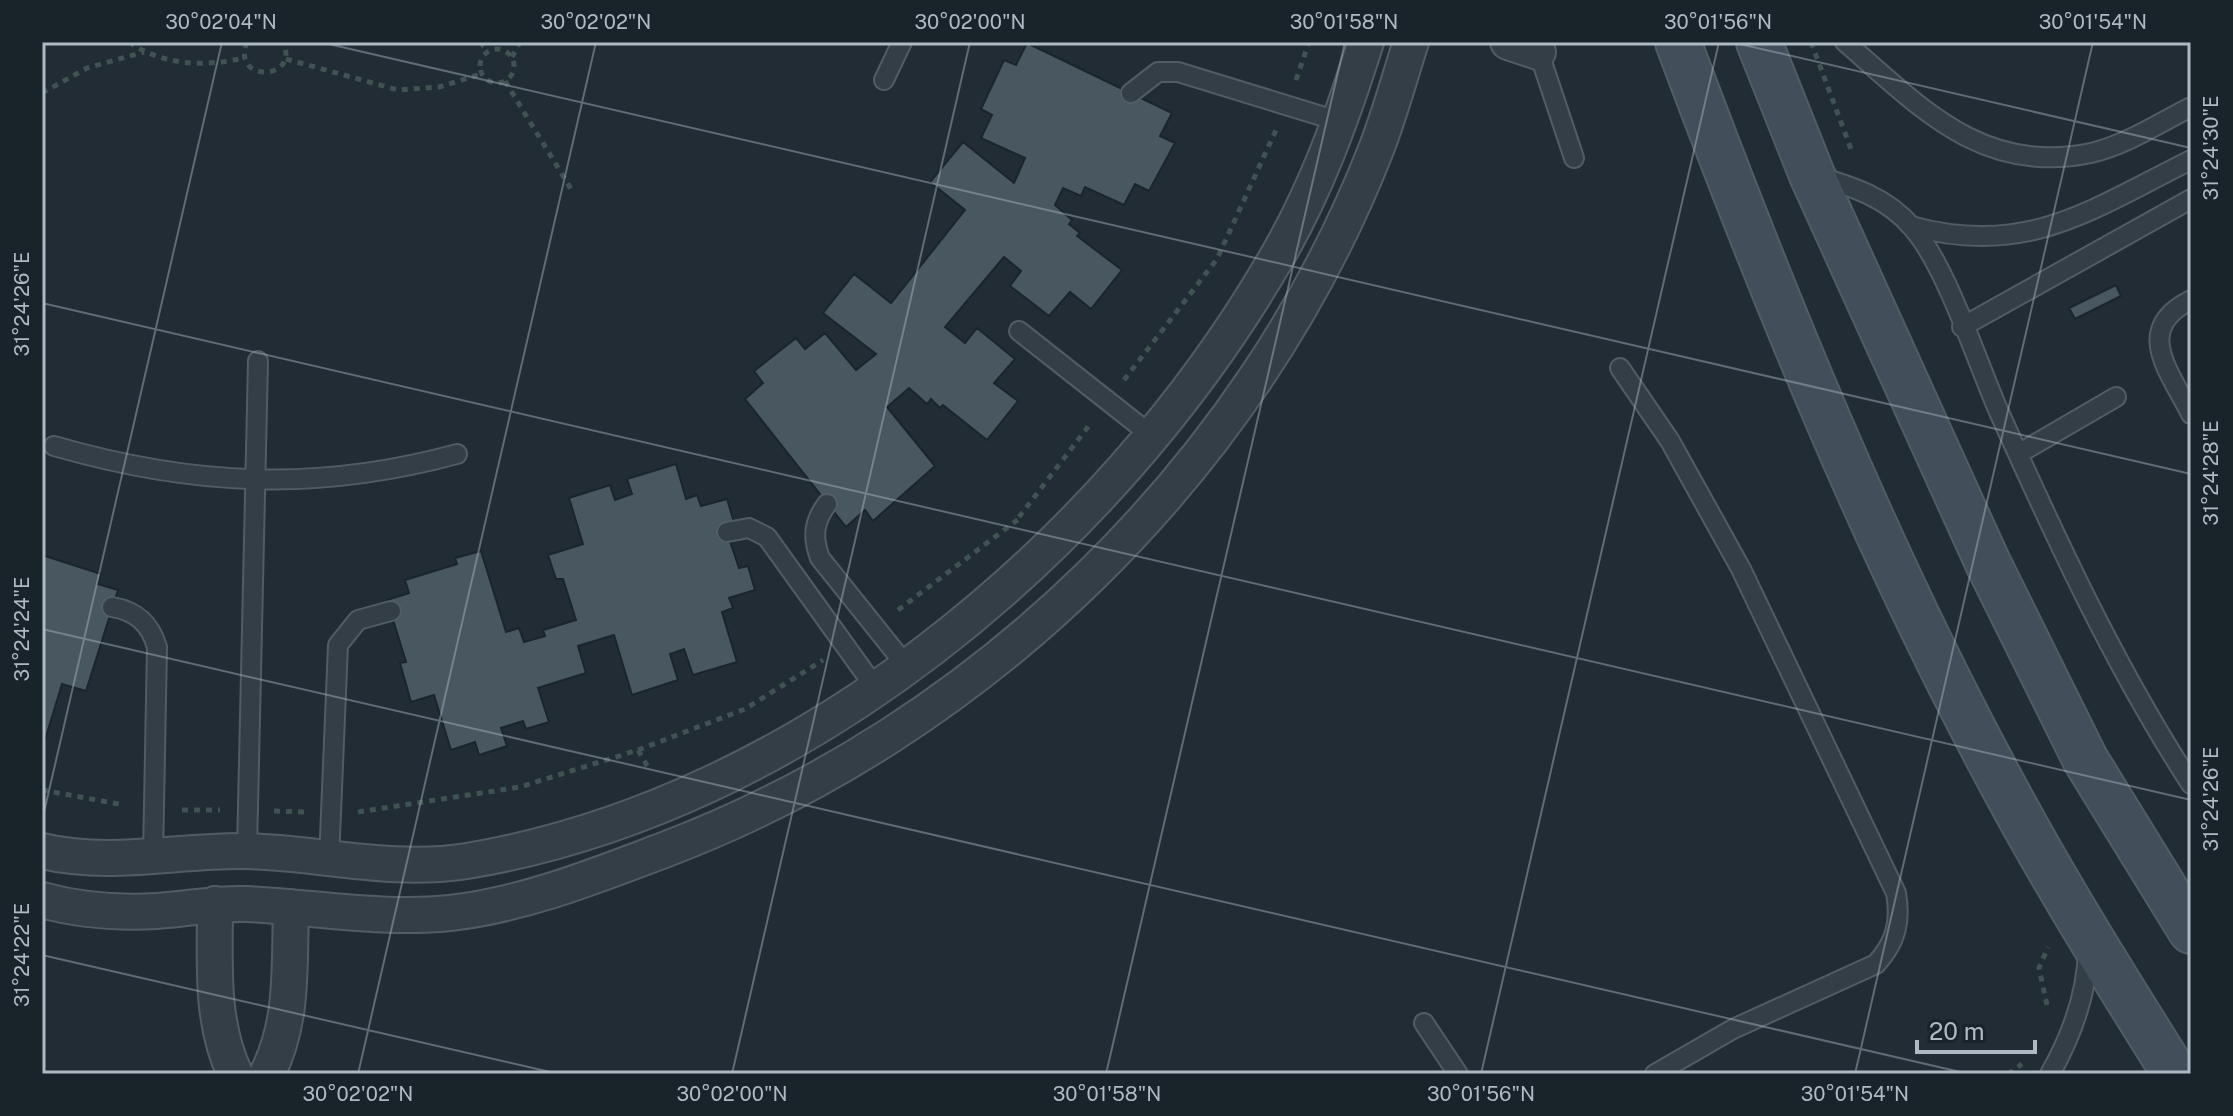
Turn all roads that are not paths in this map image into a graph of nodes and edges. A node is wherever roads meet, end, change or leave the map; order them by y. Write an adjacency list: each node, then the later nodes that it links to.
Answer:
1 (902, 42): 8 (lane)
2 (1366, 42): 11 (street)
3 (1411, 42): 18 (street)
4 (1678, 42): 49 (street)
5 (1759, 42): 14 (street)
6 (1845, 42): 10 (lane)
7 (1527, 45): 12 (lane)
8 (884, 80)
9 (1131, 93): 11 (lane)
10 (2191, 107)
11 (1341, 122): 17 (street)
12 (1574, 158)
13 (2191, 160): 16 (lane)
14 (1812, 175): 16 (lane); 50 (street)
15 (2191, 199): 20 (lane)
16 (1911, 226): 20 (lane)
17 (1276, 260): 18 (street); 26 (street)
18 (1314, 281): 41 (street)
19 (2191, 300): 25 (lane)
20 (1962, 327): 29 (lane)
21 (1019, 331): 26 (lane)
22 (258, 361): 30 (lane)
23 (1620, 368): 55 (lane)
24 (2116, 397): 29 (lane)
25 (2191, 414)
26 (1151, 435): 35 (street)
27 (54, 446): 30 (lane)
28 (457, 454): 30 (lane)
29 (2018, 454): 39 (lane)
30 (255, 481): 43 (lane)
31 (827, 504): 35 (lane)
32 (727, 532): 36 (lane)
33 (112, 607): 44 (lane)
34 (391, 611): 45 (lane)
35 (908, 668): 36 (street)
36 (877, 690): 38 (street)
37 (2191, 748): 39 (lane)
38 (769, 754): 41 (street); 45 (street)
39 (2174, 757): 40 (lane)
40 (2191, 784)
41 (792, 792): 48 (street)
42 (42, 851): 44 (street)
43 (247, 851): 44 (street); 45 (street)
44 (153, 858)
45 (329, 861)
46 (42, 900): 47 (street)
47 (215, 904): 48 (street); 52 (street)
48 (291, 907): 53 (street)
49 (2085, 930): 56 (lane); 57 (street)
50 (2191, 931)
51 (1424, 1023): 54 (lane)
52 (235, 1074)
53 (267, 1074)
54 (1458, 1074)
55 (1655, 1074)
56 (2050, 1074)
57 (2175, 1074)

